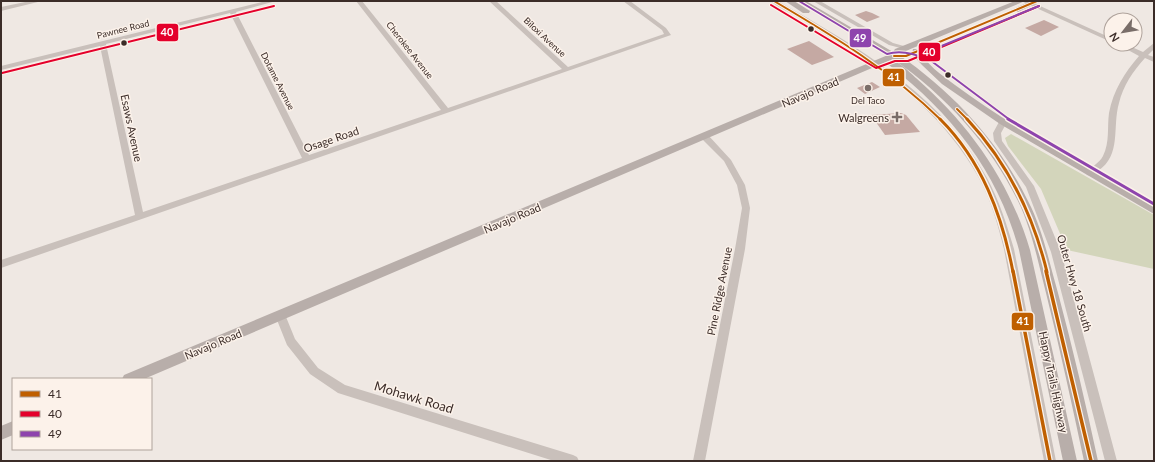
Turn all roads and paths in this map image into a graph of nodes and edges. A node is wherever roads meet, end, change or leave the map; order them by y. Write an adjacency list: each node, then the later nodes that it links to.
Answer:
1 (39, 1): 12 (street)
2 (272, 1): 13 (street, Pawnee Road)
3 (359, 1): 27 (street, Cherokee Avenue)
4 (492, 1): 26 (street, Biloxi Avenue)
5 (626, 1): 26 (street, Osage Road)
6 (774, 1): 23 (street)
7 (789, 1): 20 (main road, Happy Trails Highway)
8 (800, 1): 20 (main road, Happy Trails Highway)
9 (816, 1): 16 (street)
10 (1021, 1): 20 (main road, Navajo Road)
11 (1030, 2): 14 (street); 18 (main road, Navajo Road)
12 (1, 9)
13 (232, 11): 15 (street, Pawnee Road); 30 (street, Dotame Avenue)
14 (1103, 36)
15 (103, 43): 25 (street, Pawnee Road); 33 (street, Esaws Avenue)
16 (891, 44): 20 (street); 20 (street)
17 (1154, 45): 21 (street)
18 (916, 51): 20 (main road, Navajo Road); 24 (main road)
19 (1137, 52): 21 (street)
20 (898, 54): 23 (main road, Navajo Road); 24 (main road); 42 (main road, Happy Trails Highway); 43 (main road, Happy Trails Highway)
21 (1143, 55): 22 (street); 31 (street)
22 (1154, 60)
23 (876, 64): 29 (main road, Navajo Road); 41 (street)
24 (924, 64): 28 (main road)
25 (1, 68)
26 (568, 70): 27 (street, Osage Road)
27 (446, 111): 30 (street, Osage Road)
28 (1003, 122): 31 (main road); 44 (street, Outer Hwy 18 South)
29 (705, 137): 35 (main road, Navajo Road); 40 (street, Pine Ridge Avenue)
30 (307, 159): 33 (street, Osage Road)
31 (1090, 173): 32 (main road)
32 (1154, 210)
33 (140, 217): 34 (street, Osage Road)
34 (1, 264)
35 (280, 315): 36 (main road, Navajo Road); 39 (street, Mohawk Road)
36 (131, 378)
37 (12, 428): 38 (main road)
38 (1, 433)
39 (572, 461)
40 (699, 461)
41 (1050, 461)
42 (1070, 461)
43 (1091, 461)
44 (1111, 461)

